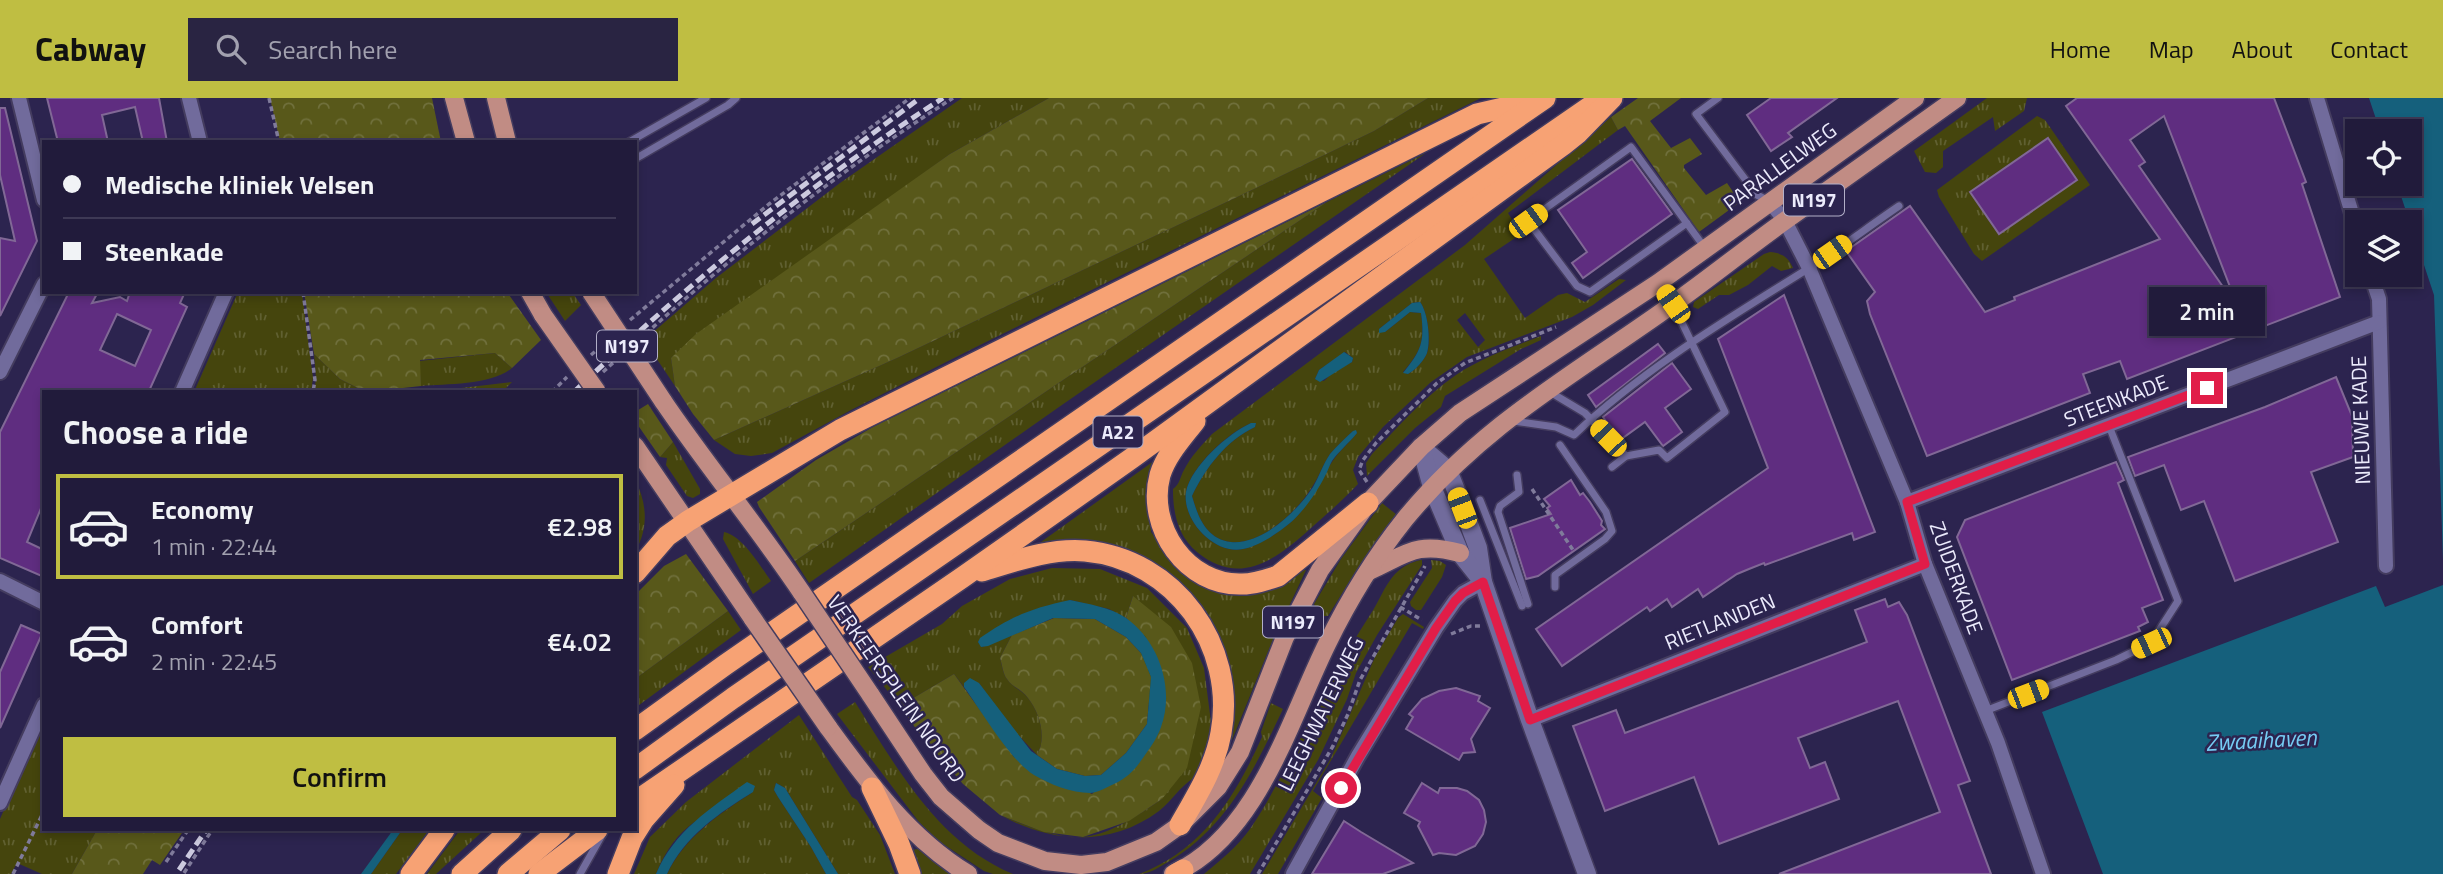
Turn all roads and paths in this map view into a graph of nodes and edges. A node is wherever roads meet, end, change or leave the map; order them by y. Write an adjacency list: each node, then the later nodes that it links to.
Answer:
1 (19, 98): 23 (street)
2 (189, 98): 17 (street)
3 (269, 98): 18 (path)
4 (454, 98): 19 (main road)
5 (496, 98): 20 (main road)
6 (706, 98): 21 (lane)
7 (736, 98): 22 (lane)
8 (911, 98): 41 (path)
9 (953, 98): 44 (path)
10 (1545, 98): 67 (highway, A22); 88 (highway, A22)
11 (1602, 98): 90 (highway, A22)
12 (1612, 98): 54 (highway, A22)
13 (1718, 98): 24 (lane, PARALLELWEG)
14 (1915, 98): 24 (main road, PARALLELWEG / N197)
15 (1956, 98): 27 (main road, N197)
16 (2317, 98): 26 (street)
17 (200, 140)
18 (279, 140)
19 (465, 140)
20 (506, 140)
21 (632, 140)
22 (637, 158)
23 (42, 192)
24 (1763, 198): 27 (street, ZUIDERKADE); 29 (main road, PARALLELWEG / N197)
25 (1899, 206): 30 (lane)
26 (2351, 210)
27 (1785, 220): 30 (street, ZUIDERKADE); 38 (main road, N197)
28 (1687, 223): 28 (lane); 29 (lane)
29 (1706, 248): 31 (main road, PARALLELWEG / N197)
30 (1809, 268): 43 (lane); 69 (street, ZUIDERKADE)
31 (1658, 284): 38 (lane); 40 (main road, PARALLELWEG / N197)
32 (2375, 287): 39 (street, NIEUWE KADE)
33 (42, 288): 48 (street)
34 (225, 294): 50 (street)
35 (303, 294): 51 (path)
36 (531, 294): 49 (main road, N197, bridge)
37 (592, 294): 67 (main road, N197, bridge)
38 (1673, 304): 43 (lane); 53 (main road, N197)
39 (2379, 322): 57 (street, STEENKADE); 75 (street, NIEUWE KADE)
40 (1595, 325): 59 (main road, VERKEERSPLEIN NOORD / N197)
41 (621, 328)
42 (610, 337): 46 (path)
43 (1690, 342): 55 (lane); 61 (lane)
44 (634, 344)
45 (624, 353): 49 (path)
46 (583, 362)
47 (574, 371): 52 (path)
48 (0, 372)
49 (597, 384)
50 (182, 390)
51 (313, 390)
52 (554, 390)
53 (1545, 390): 55 (lane); 56 (main road, N197)
54 (1208, 403): 70 (highway, A22); 78 (highway, A22)
55 (1591, 419): 56 (lane); 61 (lane)
56 (1506, 420): 63 (main road, N197)
57 (2109, 426): 69 (street, STEENKADE); 86 (lane)
58 (1560, 445): 73 (lane)
59 (1421, 447): 63 (street); 66 (street); 70 (main road, VERKEERSPLEIN NOORD / N197)
60 (637, 449): 71 (main road)
61 (1626, 456): 62 (lane)
62 (1612, 467)
63 (1448, 470): 66 (main road, N197); 80 (street)
64 (1517, 475): 68 (lane)
65 (1528, 484): 73 (path)
66 (1432, 487): 72 (street); 77 (main road, N197)
67 (732, 496): 71 (highway, A22); 95 (main road, VERKEERSPLEIN NOORD / N197, bridge)
68 (1480, 500)
69 (1907, 502): 74 (street, ZUIDERKADE)
70 (1368, 503): 95 (main road, VERKEERSPLEIN NOORD / N197)
71 (688, 522): 76 (highway, A22); 91 (main road, bridge)
72 (1460, 553): 77 (main road); 80 (street)
73 (1579, 558): 81 (lane)
74 (1925, 564): 86 (street, ZUIDERKADE); 87 (street, RIETLANDEN)
75 (2385, 566)
76 (637, 570)
77 (1366, 572): 106 (main road, N197)
78 (963, 577): 89 (highway, A22); 95 (highway, A22)
79 (0, 582): 82 (street)
80 (1483, 582): 83 (street); 87 (street)
81 (1555, 587)
82 (42, 602)
83 (1436, 628): 84 (path); 117 (path, LEEGHWATERWEG); 118 (street)
84 (1486, 629)
85 (42, 709): 93 (street)
86 (1985, 711): 120 (street, ZUIDERKADE)
87 (1530, 720): 119 (street)
88 (637, 729)
89 (694, 762): 92 (highway, A22); 96 (highway, A22)
90 (637, 768)
91 (872, 788): 115 (highway); 116 (main road)
92 (637, 801)
93 (0, 803)
94 (42, 815): 108 (path)
95 (1180, 825)
96 (637, 829)
97 (187, 831): 105 (path)
98 (211, 831): 107 (path)
99 (443, 831): 109 (highway)
100 (510, 831): 110 (highway)
101 (559, 831): 111 (highway)
102 (596, 831): 112 (highway)
103 (603, 831): 113 (lane)
104 (636, 831): 114 (highway, A22)
105 (166, 862)
106 (1177, 872)
107 (184, 873)
108 (13, 874)
109 (411, 874)
110 (462, 874)
111 (508, 874)
112 (539, 874)
113 (580, 874)
114 (618, 874)
115 (910, 874)
116 (968, 874)
117 (1258, 874)
118 (1293, 874)
119 (1587, 874)
120 (2043, 874)

